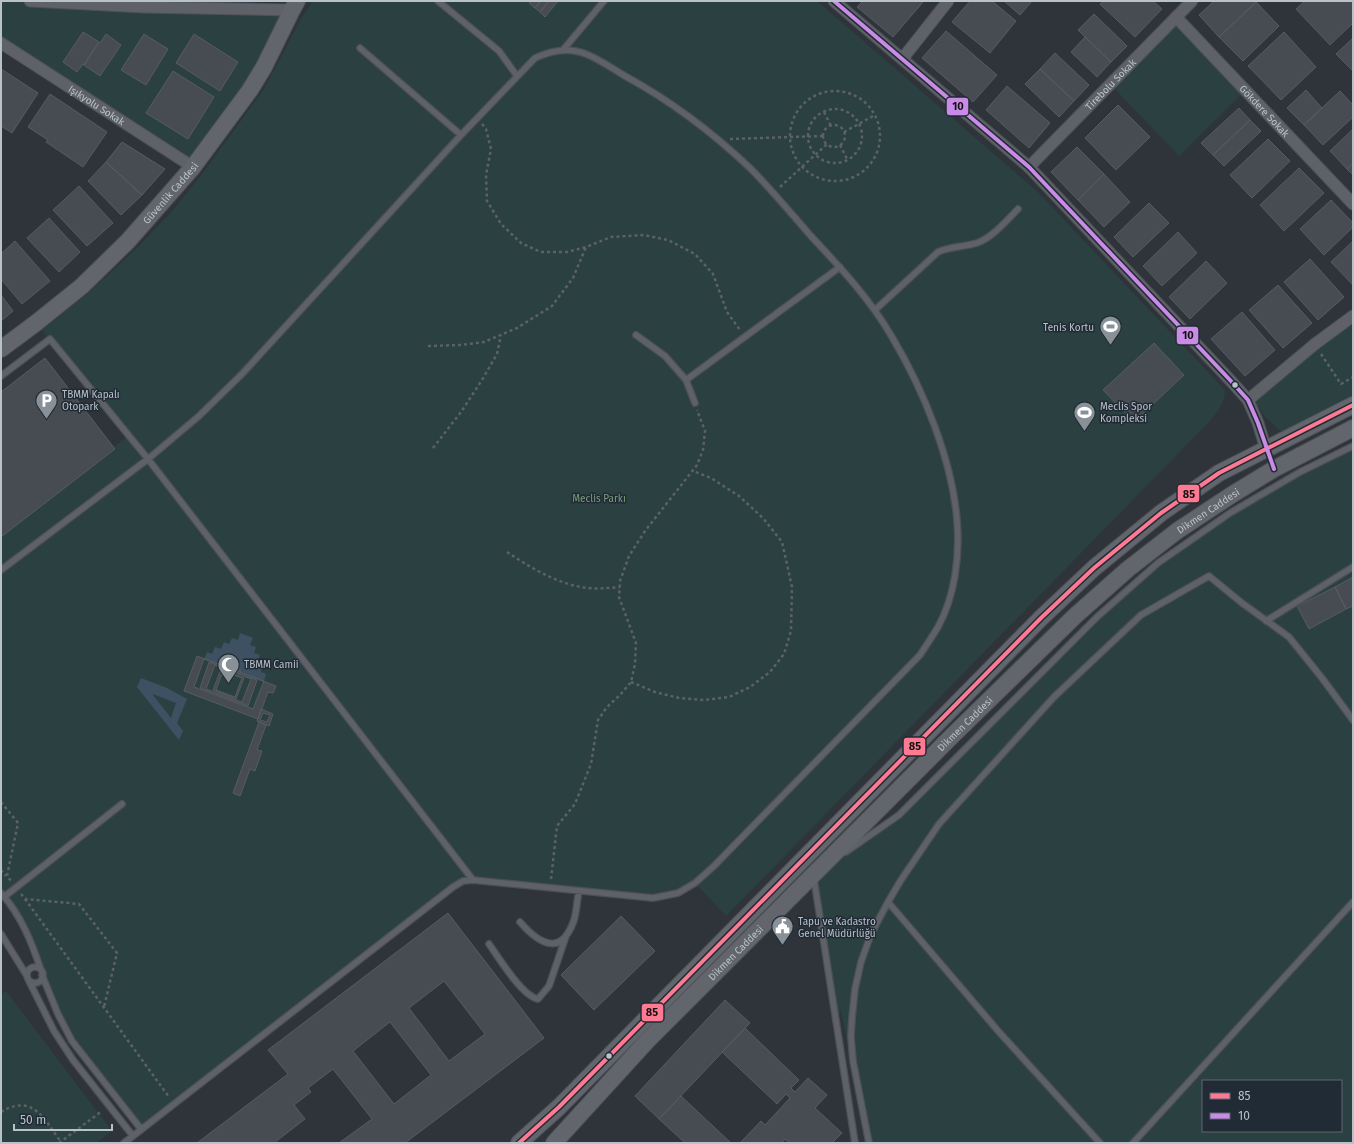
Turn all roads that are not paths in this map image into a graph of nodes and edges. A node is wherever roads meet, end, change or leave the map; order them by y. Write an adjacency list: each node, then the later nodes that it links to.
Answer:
1 (30, 1): 6 (street)
2 (604, 1): 12 (lane)
3 (834, 1): 13 (street)
4 (948, 1): 13 (street)
5 (1192, 1): 9 (street, Tirebolu Sokak)
6 (75, 2): 8 (street)
7 (442, 2): 14 (lane)
8 (295, 5): 16 (main road, Güvenlik Caddesi)
9 (1176, 17): 17 (street, Tirebolu Sokak); 18 (street, Gökdere Sokak)
10 (1, 43): 16 (street, Işıkyolu Sokak)
11 (360, 48): 15 (lane)
12 (563, 50): 14 (lane); 20 (lane)
13 (903, 58): 17 (street)
14 (517, 76): 15 (lane)
15 (461, 135): 33 (lane)
16 (193, 167): 24 (main road, Güvenlik Caddesi)
17 (1029, 167): 27 (street)
18 (1353, 204)
19 (1018, 209): 21 (lane)
20 (840, 267): 21 (lane); 26 (lane)
21 (875, 310): 42 (lane)
22 (1353, 316): 27 (street)
23 (636, 336): 26 (lane)
24 (1, 348)
25 (1, 376): 33 (lane)
26 (686, 380): 28 (lane)
27 (1248, 400): 32 (street)
28 (695, 404)
29 (1353, 405): 32 (main road, Dikmen Caddesi)
30 (1353, 428): 34 (main road, Dikmen Caddesi)
31 (1353, 446): 40 (lane)
32 (1266, 449): 34 (main road); 54 (main road, Dikmen Caddesi)
33 (148, 459): 36 (lane); 41 (lane)
34 (1274, 469): 40 (main road, Dikmen Caddesi)
35 (1353, 568): 37 (lane)
36 (1, 570)
37 (1266, 621): 38 (lane); 44 (lane)
38 (1353, 720)
39 (122, 804): 43 (lane)
40 (813, 875): 56 (main road, Dikmen Caddesi); 57 (lane)
41 (473, 880): 42 (lane); 52 (lane)
42 (579, 891): 48 (lane)
43 (3, 895): 50 (lane)
44 (888, 902): 58 (lane); 59 (lane)
45 (1353, 902): 60 (lane)
46 (520, 922): 48 (lane)
47 (1, 934): 51 (lane)
48 (566, 936): 49 (lane)
49 (489, 944)
50 (42, 973): 51 (lane); 51 (lane); 52 (lane)
51 (28, 978): 53 (lane)
52 (141, 1129): 53 (lane)
53 (133, 1136): 55 (lane)
54 (522, 1142)
55 (124, 1143)
56 (554, 1143)
57 (855, 1143)
58 (869, 1143)
59 (1100, 1143)
60 (1133, 1143)

